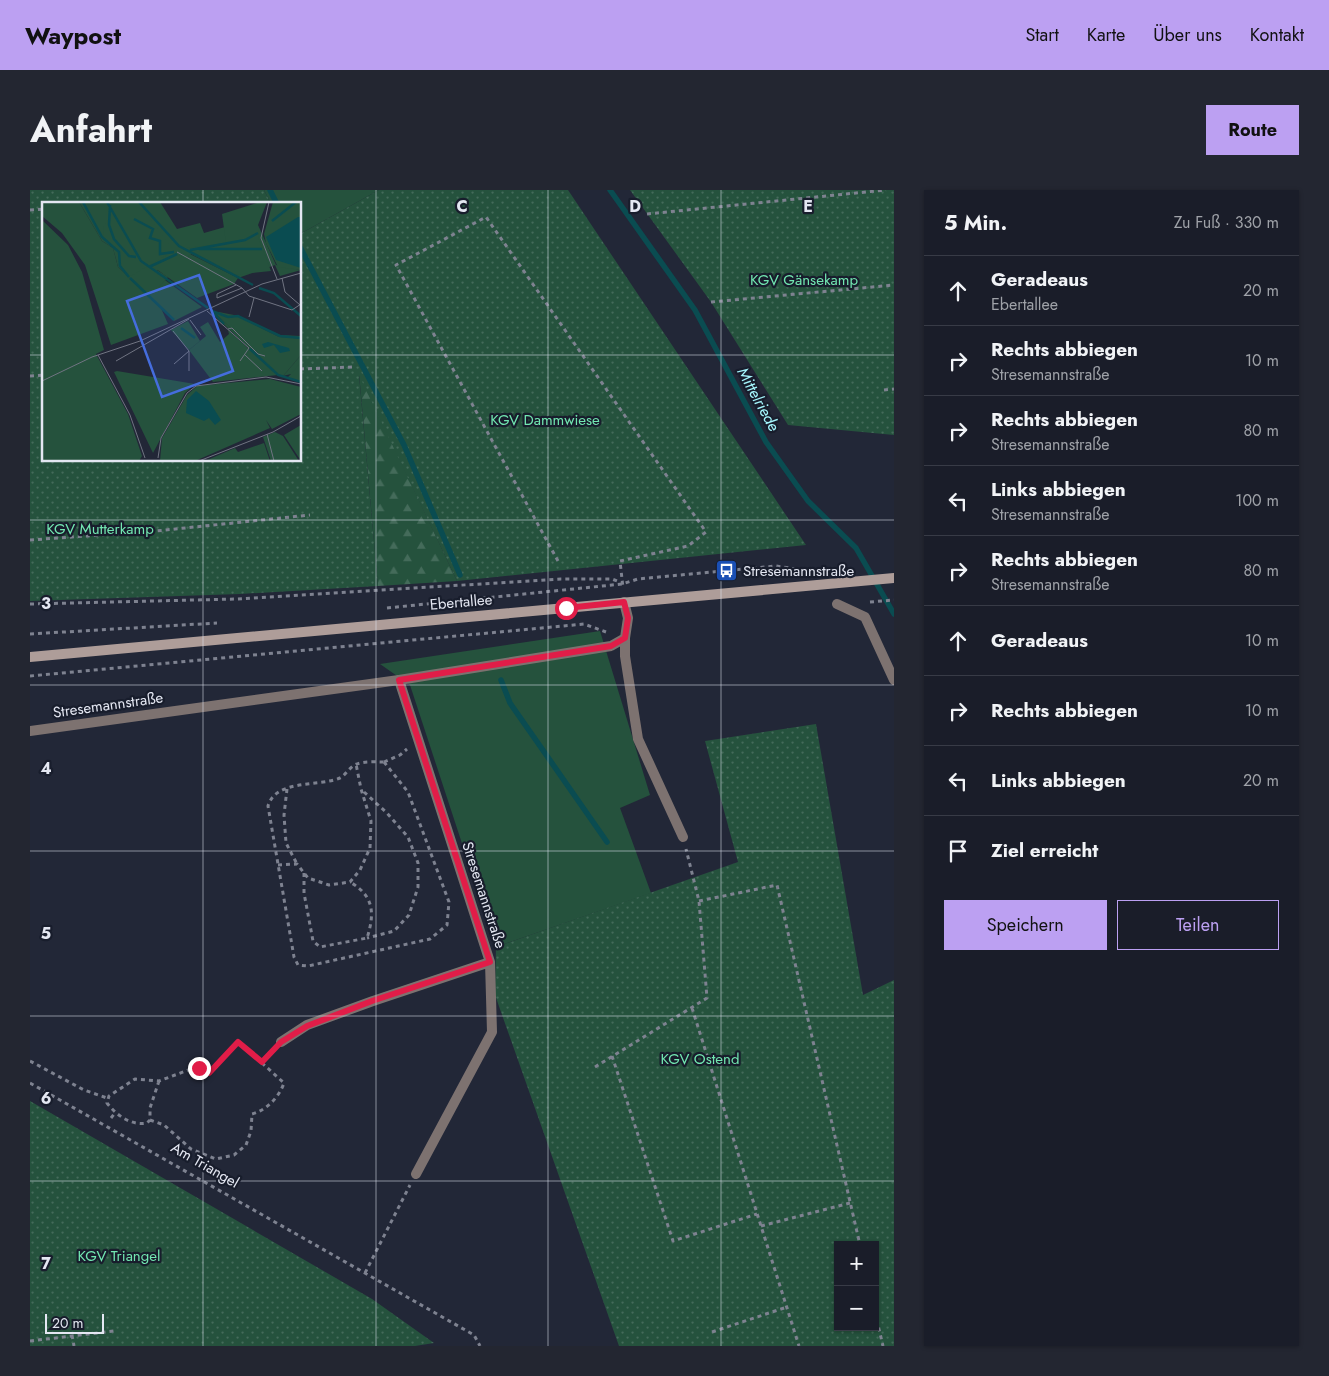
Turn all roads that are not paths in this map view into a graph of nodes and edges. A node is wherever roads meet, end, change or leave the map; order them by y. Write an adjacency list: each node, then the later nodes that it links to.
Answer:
1 (893, 578): 2 (main road, Ebertallee)
2 (624, 602): 4 (street); 5 (main road, Ebertallee)
3 (837, 604): 7 (street)
4 (625, 638): 6 (street, Stresemannstraße); 9 (street)
5 (30, 657)
6 (399, 680): 8 (street, Stresemannstraße); 10 (street, Stresemannstraße)
7 (894, 680)
8 (30, 731)
9 (683, 836)
10 (490, 962): 11 (street, Stresemannstraße); 12 (street)
11 (281, 1042)
12 (416, 1174)

